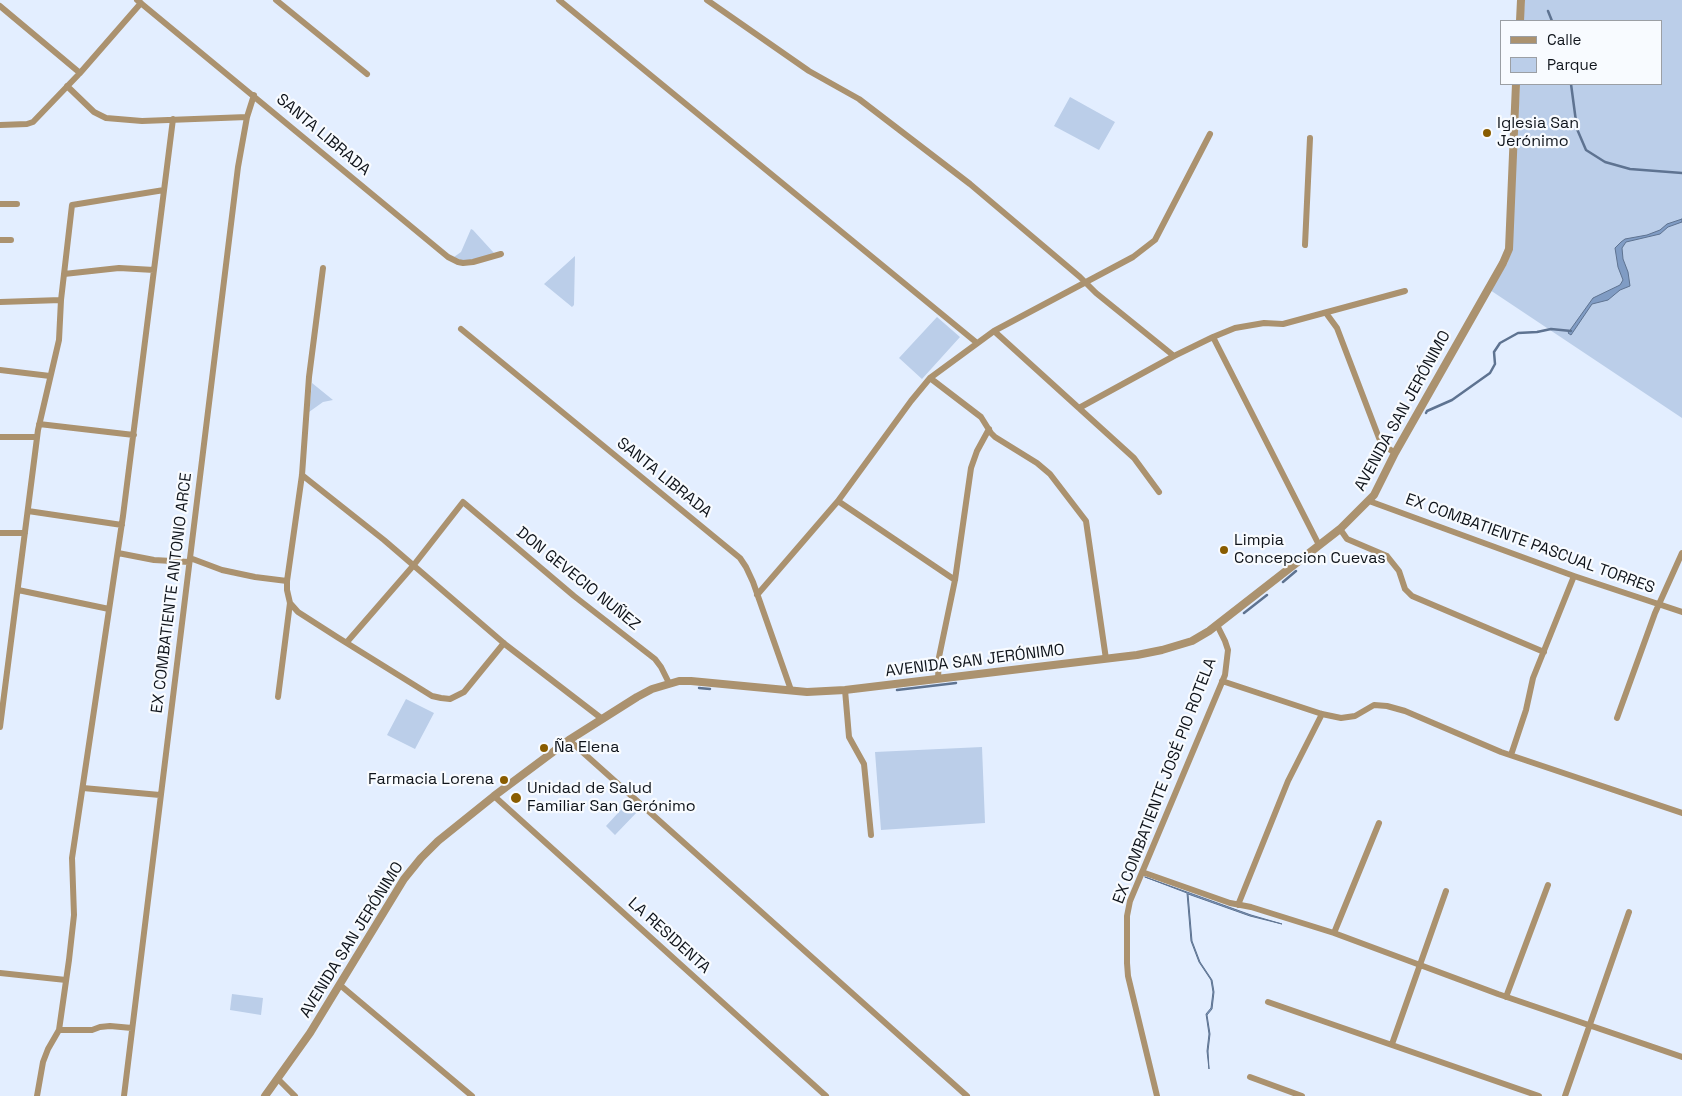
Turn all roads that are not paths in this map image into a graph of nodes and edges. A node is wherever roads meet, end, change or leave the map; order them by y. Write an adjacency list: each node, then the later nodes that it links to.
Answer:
1 (276, 0): 9 (street)
2 (559, 0): 36 (street)
3 (707, 0): 28 (street)
4 (1521, 0): 7 (street)
5 (139, 2): 8 (street); 12 (street, SANTA LIBRADA)
6 (0, 6): 8 (street)
7 (1520, 20)
8 (80, 73): 11 (street)
9 (367, 74)
10 (1516, 85): 47 (street, AVENIDA SAN JERÓNIMO)
11 (67, 86): 14 (street); 15 (street)
12 (254, 95): 13 (street, EX COMBATIENTE ANTONIO ARCE); 24 (street, SANTA LIBRADA)
13 (247, 117): 14 (street); 60 (street, EX COMBATIENTE ANTONIO ARCE)
14 (173, 119): 18 (street)
15 (0, 125)
16 (1210, 134): 28 (street)
17 (1310, 138): 23 (street)
18 (164, 190): 26 (street); 27 (street)
19 (0, 204): 20 (street)
20 (17, 204)
21 (0, 240): 22 (street)
22 (11, 240)
23 (1305, 246)
24 (501, 254)
25 (324, 268): 48 (street)
26 (154, 270): 27 (street); 44 (street)
27 (64, 274): 30 (street)
28 (1086, 283): 34 (street); 37 (street)
29 (1405, 291): 32 (street)
30 (61, 300): 31 (street); 39 (street)
31 (0, 302)
32 (1326, 313): 35 (street); 47 (street)
33 (461, 330): 66 (street, SANTA LIBRADA)
34 (994, 331): 36 (street); 41 (street)
35 (1213, 337): 37 (street); 57 (street)
36 (977, 343): 40 (street)
37 (1174, 356): 41 (street)
38 (0, 370): 39 (street)
39 (50, 376): 42 (street)
40 (930, 378): 43 (street); 50 (street)
41 (1079, 408): 49 (street)
42 (39, 424): 44 (street); 46 (street)
43 (989, 430): 63 (street); 75 (street)
44 (134, 435): 53 (street)
45 (0, 437): 46 (street)
46 (37, 437): 52 (street)
47 (1395, 452): 51 (street, AVENIDA SAN JERÓNIMO)
48 (302, 474): 61 (street); 64 (street)
49 (1159, 492)
50 (838, 501): 63 (street); 66 (street)
51 (1369, 501): 54 (street, AVENIDA SAN JERÓNIMO); 62 (street, EX COMBATIENTE PASCUAL TORRES)
52 (28, 511): 53 (street); 56 (street)
53 (122, 525): 58 (street)
54 (1340, 529): 57 (street, AVENIDA SAN JERÓNIMO); 74 (street)
55 (0, 533): 56 (street)
56 (25, 533): 65 (street)
57 (1319, 545): 71 (street, AVENIDA SAN JERÓNIMO)
58 (118, 553): 60 (street); 69 (street)
59 (1682, 553): 68 (street)
60 (190, 560): 64 (street); 89 (street, EX COMBATIENTE ANTONIO ARCE)
61 (414, 566): 72 (street); 73 (street); 78 (street, DON GEVECIO NUÑEZ)
62 (1574, 576): 68 (street, EX COMBATIENTE PASCUAL TORRES); 74 (street)
63 (955, 580): 76 (street)
64 (287, 581): 67 (street)
65 (18, 590): 69 (street); 85 (street)
66 (757, 595): 79 (street, SANTA LIBRADA)
67 (290, 604): 72 (street); 81 (street)
68 (1659, 604): 70 (street, EX COMBATIENTE PASCUAL TORRES); 84 (street)
69 (109, 609): 88 (street)
70 (1682, 612)
71 (1217, 625): 75 (street, AVENIDA SAN JERÓNIMO); 77 (street, EX COMBATIENTE JOSÉ PIO ROTELA)
72 (347, 642): 73 (street)
73 (504, 643): 83 (street)
74 (1544, 652): 87 (street)
75 (1106, 658): 76 (street, AVENIDA SAN JERÓNIMO)
76 (938, 679): 80 (street, AVENIDA SAN JERÓNIMO)
77 (1222, 681): 82 (street); 94 (street, EX COMBATIENTE JOSÉ PIO ROTELA)
78 (669, 683): 79 (street, AVENIDA SAN JERÓNIMO); 83 (street, AVENIDA SAN JERÓNIMO)
79 (791, 690): 80 (street, AVENIDA SAN JERÓNIMO)
80 (845, 690): 93 (street)
81 (278, 697)
82 (1322, 714): 87 (street); 97 (street)
83 (601, 718): 86 (street, AVENIDA SAN JERÓNIMO)
84 (1617, 718)
85 (0, 725)
86 (569, 740): 90 (street, AVENIDA SAN JERÓNIMO); 119 (street)
87 (1511, 756): 91 (street)
88 (82, 788): 89 (street); 102 (street)
89 (160, 795): 107 (street, EX COMBATIENTE ANTONIO ARCE)
90 (494, 796): 103 (street, AVENIDA SAN JERÓNIMO); 118 (street, LA RESIDENTA)
91 (1682, 813)
92 (1379, 823): 99 (street)
93 (870, 834)
94 (1142, 872): 97 (street); 120 (street, EX COMBATIENTE JOSÉ PIO ROTELA)
95 (1548, 885): 104 (street)
96 (1446, 891): 100 (street)
97 (1238, 905): 99 (street)
98 (1629, 912): 106 (street)
99 (1334, 933): 100 (street)
100 (1420, 964): 104 (street); 109 (street)
101 (0, 973): 102 (street)
102 (66, 980): 108 (street)
103 (340, 985): 112 (street, AVENIDA SAN JERÓNIMO); 117 (street)
104 (1506, 997): 106 (street)
105 (1268, 1002): 109 (street)
106 (1590, 1025): 110 (street); 123 (street)
107 (132, 1028): 108 (street); 114 (street, EX COMBATIENTE ANTONIO ARCE)
108 (59, 1030): 113 (street)
109 (1392, 1044): 122 (street)
110 (1682, 1057)
111 (1250, 1077): 121 (street)
112 (278, 1079): 115 (street, AVENIDA SAN JERÓNIMO); 116 (street)
113 (37, 1096)
114 (124, 1096)
115 (265, 1096)
116 (295, 1096)
117 (472, 1096)
118 (826, 1096)
119 (967, 1096)
120 (1157, 1096)
121 (1302, 1096)
122 (1538, 1096)
123 (1565, 1096)

